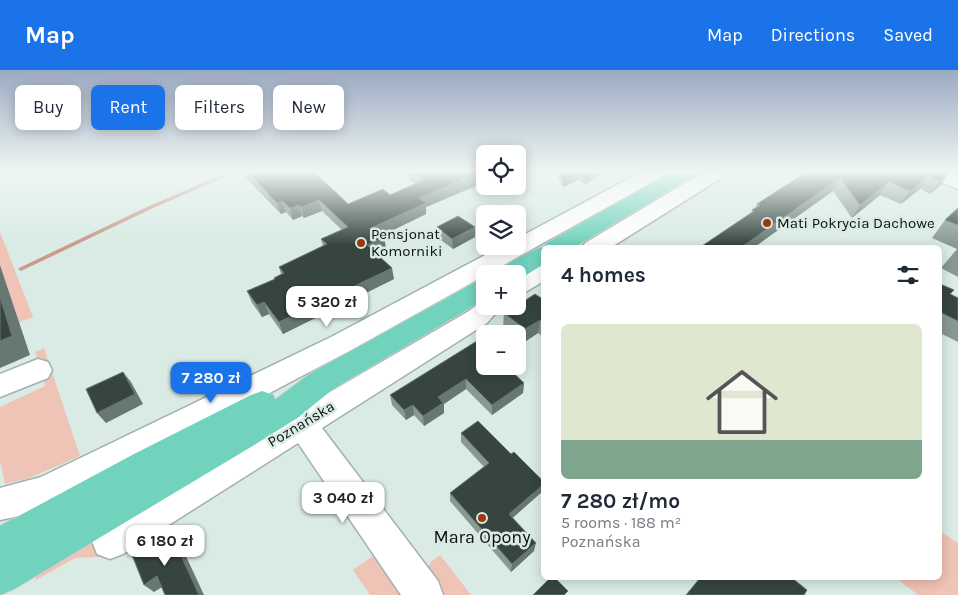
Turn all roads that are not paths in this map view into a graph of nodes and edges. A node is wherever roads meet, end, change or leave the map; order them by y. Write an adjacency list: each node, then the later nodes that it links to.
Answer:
1 (613, 196): 16 (street)
2 (646, 196): 4 (main road)
3 (679, 196): 5 (street)
4 (560, 245)
5 (598, 245)
6 (541, 256): 7 (main road)
7 (525, 265)
8 (541, 273): 9 (street)
9 (526, 281)
10 (476, 293): 13 (main road, Poznańska)
11 (480, 315): 15 (street, Poznańska)
12 (38, 370): 14 (street)
13 (322, 381): 18 (main road, Poznańska); 19 (main road, Poznańska)
14 (0, 386)
15 (302, 424): 17 (street, Poznańska); 20 (street)
16 (0, 504)
17 (110, 541)
18 (0, 547)
19 (0, 576)
20 (424, 595)

